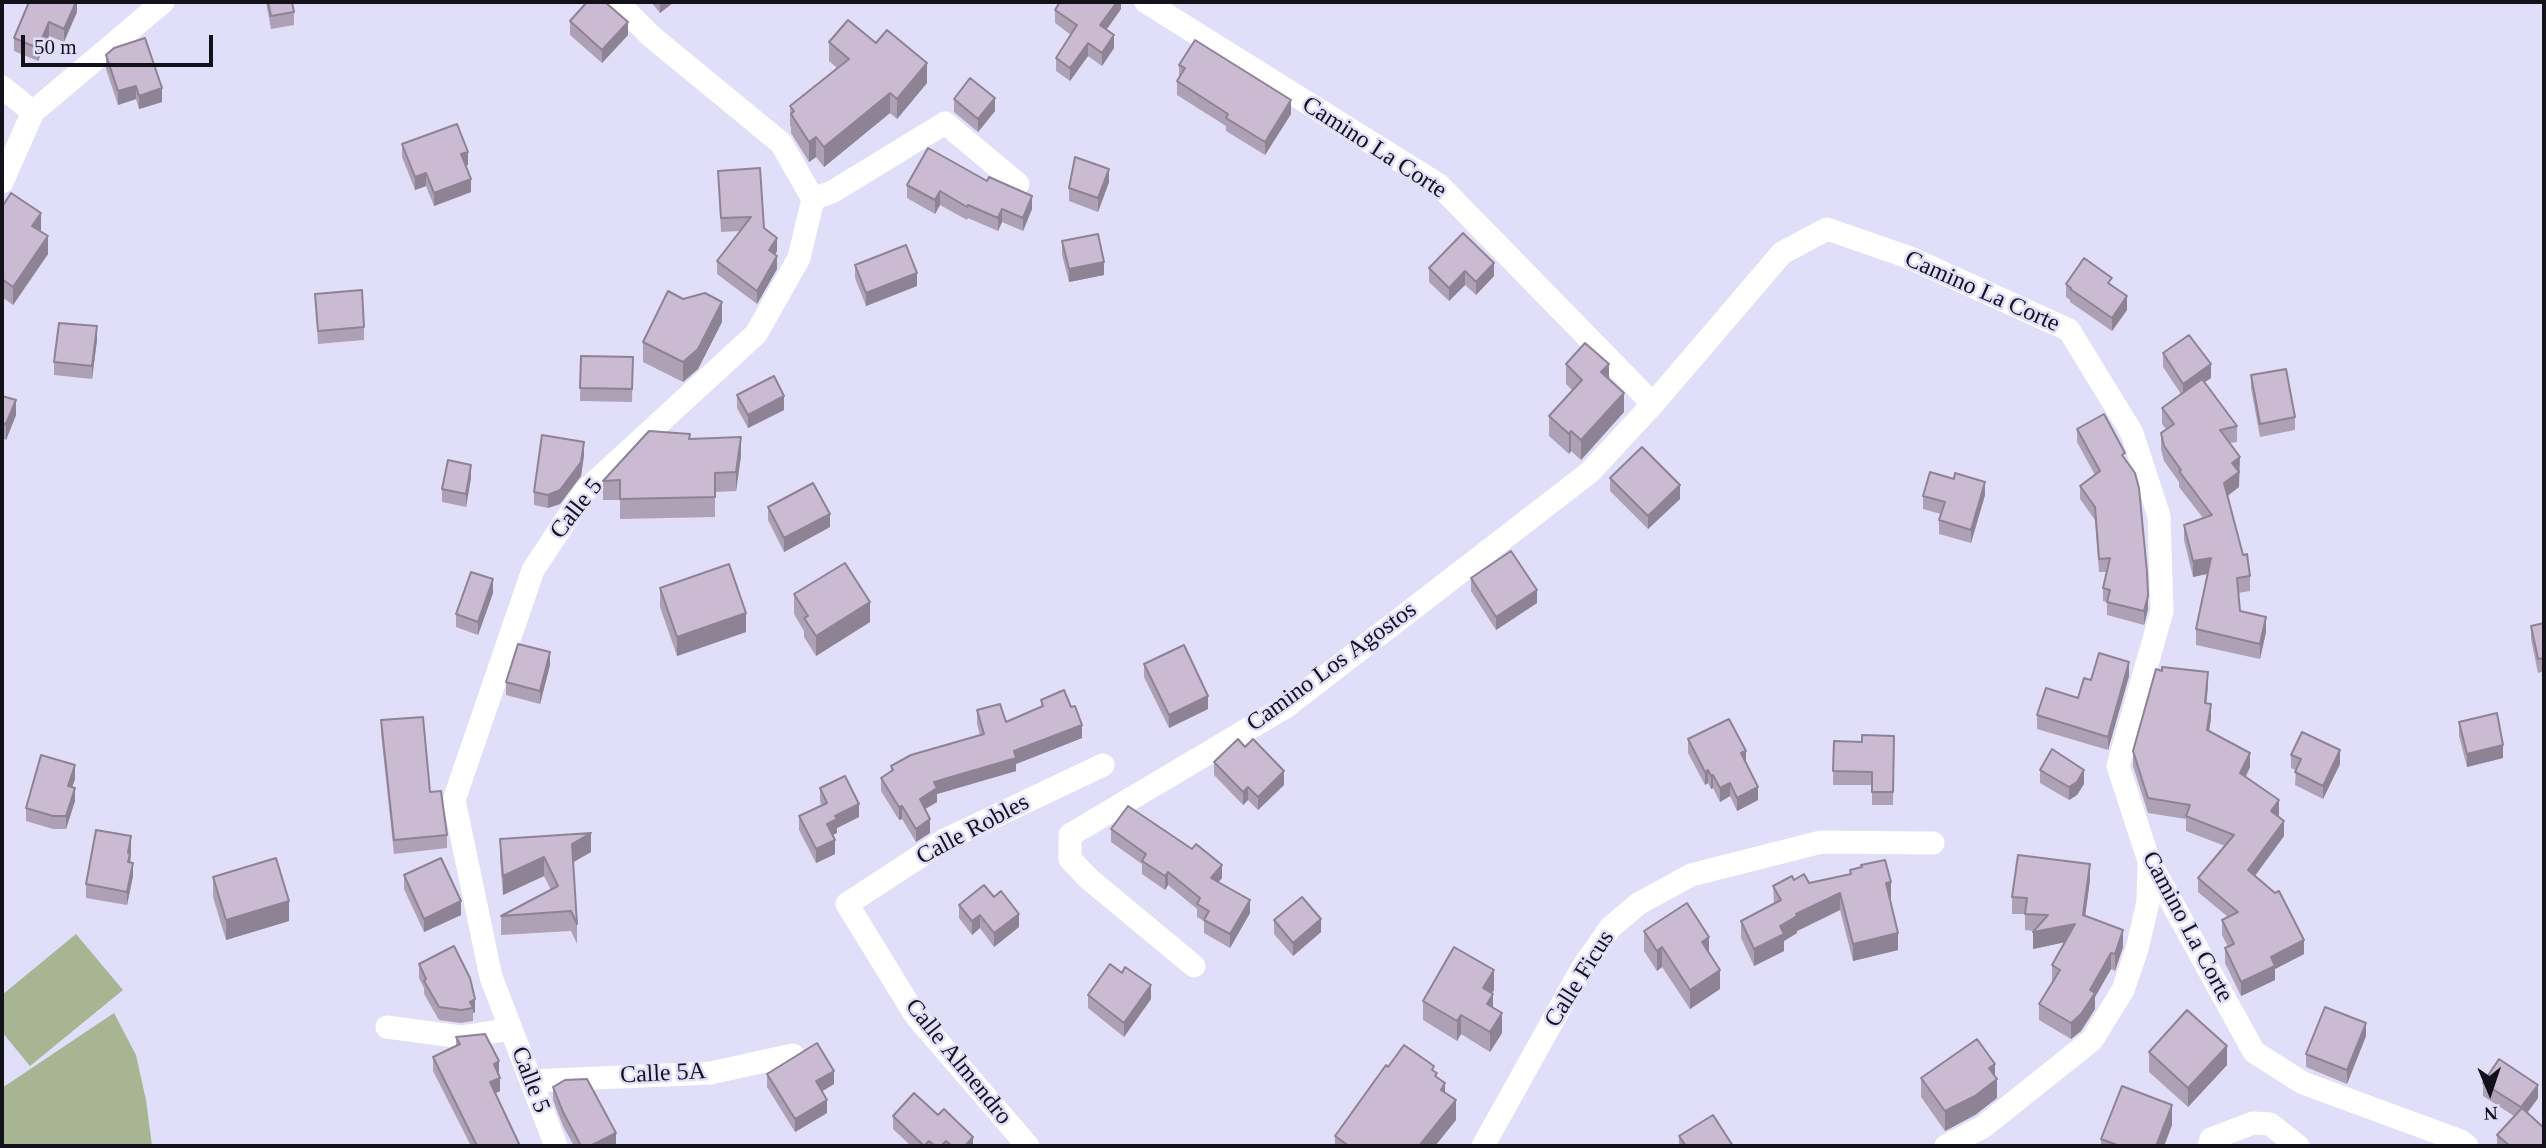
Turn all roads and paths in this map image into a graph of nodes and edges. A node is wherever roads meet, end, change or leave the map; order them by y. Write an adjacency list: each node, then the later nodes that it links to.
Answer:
1 (163, 2): 5 (street)
2 (617, 2): 8 (street)
3 (1146, 2): 9 (street, Camino La Corte)
4 (2, 87): 5 (street)
5 (33, 112): 6 (street)
6 (2, 182)
7 (1018, 184): 8 (street)
8 (813, 199): 16 (street, Calle 5)
9 (1653, 404): 12 (street, Camino La Corte); 14 (street, Camino Los Agostos)
10 (1103, 765): 13 (street, Calle Robles)
11 (1933, 843): 21 (street, Calle Ficus)
12 (2148, 861): 22 (street); 25 (street, Camino La Corte)
13 (847, 904): 20 (street, Calle Almendro)
14 (1194, 966)
15 (387, 1027): 16 (street)
16 (511, 1029): 18 (street, Calle 5)
17 (793, 1055): 18 (street, Calle 5A)
18 (531, 1081): 19 (street, Calle 5)
19 (556, 1146)
20 (1028, 1146)
21 (1483, 1146)
22 (1947, 1146)
23 (2209, 1146): 24 (street)
24 (2298, 1146)
25 (2467, 1146)

